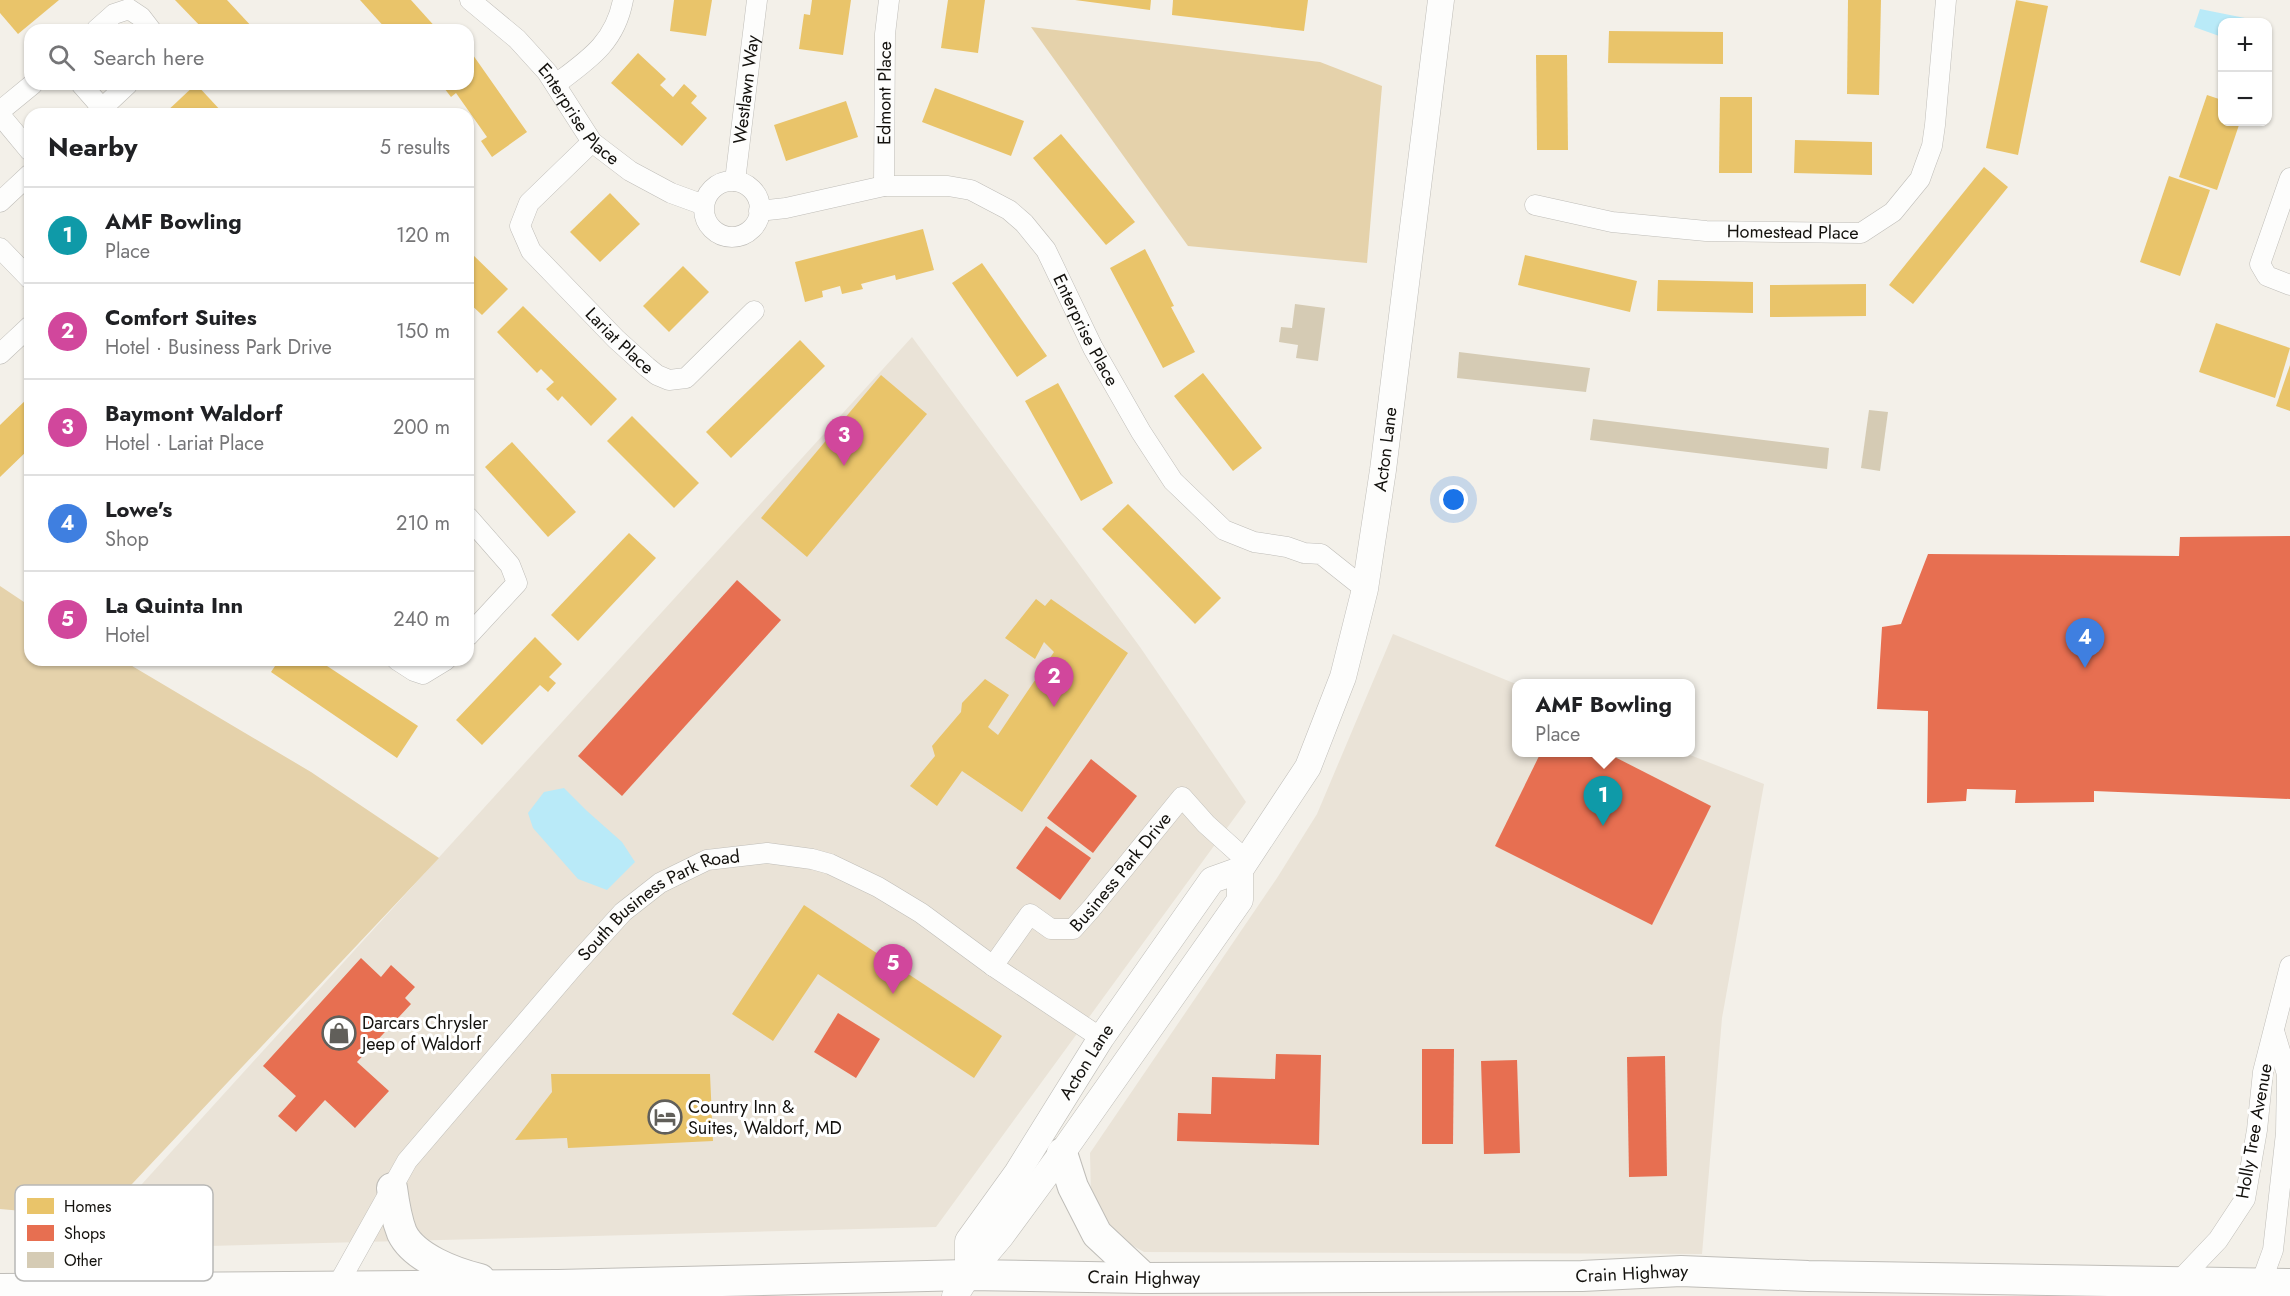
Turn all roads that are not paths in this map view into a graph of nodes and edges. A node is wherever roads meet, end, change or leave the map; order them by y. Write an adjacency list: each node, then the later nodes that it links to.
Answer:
1 (470, 0): 9 (street, Enterprise Place)
2 (623, 0): 9 (street)
3 (758, 0): 20 (street, Westlawn Way)
4 (889, 0): 21 (street, Edmont Place)
5 (1441, 0): 34 (main road, Acton Lane)
6 (1946, 0): 23 (street, Homestead Place)
7 (103, 24): 8 (street)
8 (146, 24)
9 (556, 84): 16 (street, Enterprise Place)
10 (26, 90): 15 (street)
11 (85, 90): 13 (street)
12 (122, 90): 14 (street)
13 (97, 108)
14 (102, 108)
15 (0, 113): 17 (street)
16 (592, 142): 24 (street, Enterprise Place); 30 (street, Lariat Place)
17 (24, 143)
18 (2290, 178): 26 (street)
19 (24, 180): 22 (street)
20 (735, 181): 24 (street); 25 (street)
21 (884, 186): 25 (street, Enterprise Place); 34 (street, Enterprise Place)
22 (0, 202)
23 (1535, 205)
24 (704, 206): 25 (street)
25 (759, 211)
26 (2283, 216): 29 (street)
27 (4, 259): 28 (street)
28 (24, 274)
29 (2290, 285)
30 (754, 311)
31 (24, 332): 32 (street)
32 (0, 354)
33 (474, 524): 35 (street)
34 (1365, 589): 38 (main road, Acton Lane)
35 (474, 630)
36 (406, 666): 37 (street)
37 (436, 666)
38 (1243, 865): 39 (street, Business Park Drive); 42 (main road, Acton Lane); 43 (main road, Acton Lane)
39 (993, 966): 42 (street, South Business Park Road); 44 (street, South Business Park Road)
40 (2290, 966): 41 (street, Holly Tree Avenue)
41 (2274, 1031): 46 (street, Holly Tree Avenue); 50 (street, Holly Tree Avenue)
42 (1101, 1038): 48 (main road, Acton Lane)
43 (1062, 1153): 45 (highway); 48 (main road, Acton Lane)
44 (392, 1188): 47 (highway); 49 (street, South Business Park Road)
45 (1144, 1278): 46 (highway, Crain Highway); 48 (highway, Crain Highway)
46 (2179, 1281): 50 (highway, Crain Highway)
47 (558, 1285): 48 (highway, Crain Highway); 49 (highway, Crain Highway)
48 (962, 1286)
49 (336, 1288): 51 (highway, Crain Highway)
50 (2267, 1288)
51 (0, 1289)

